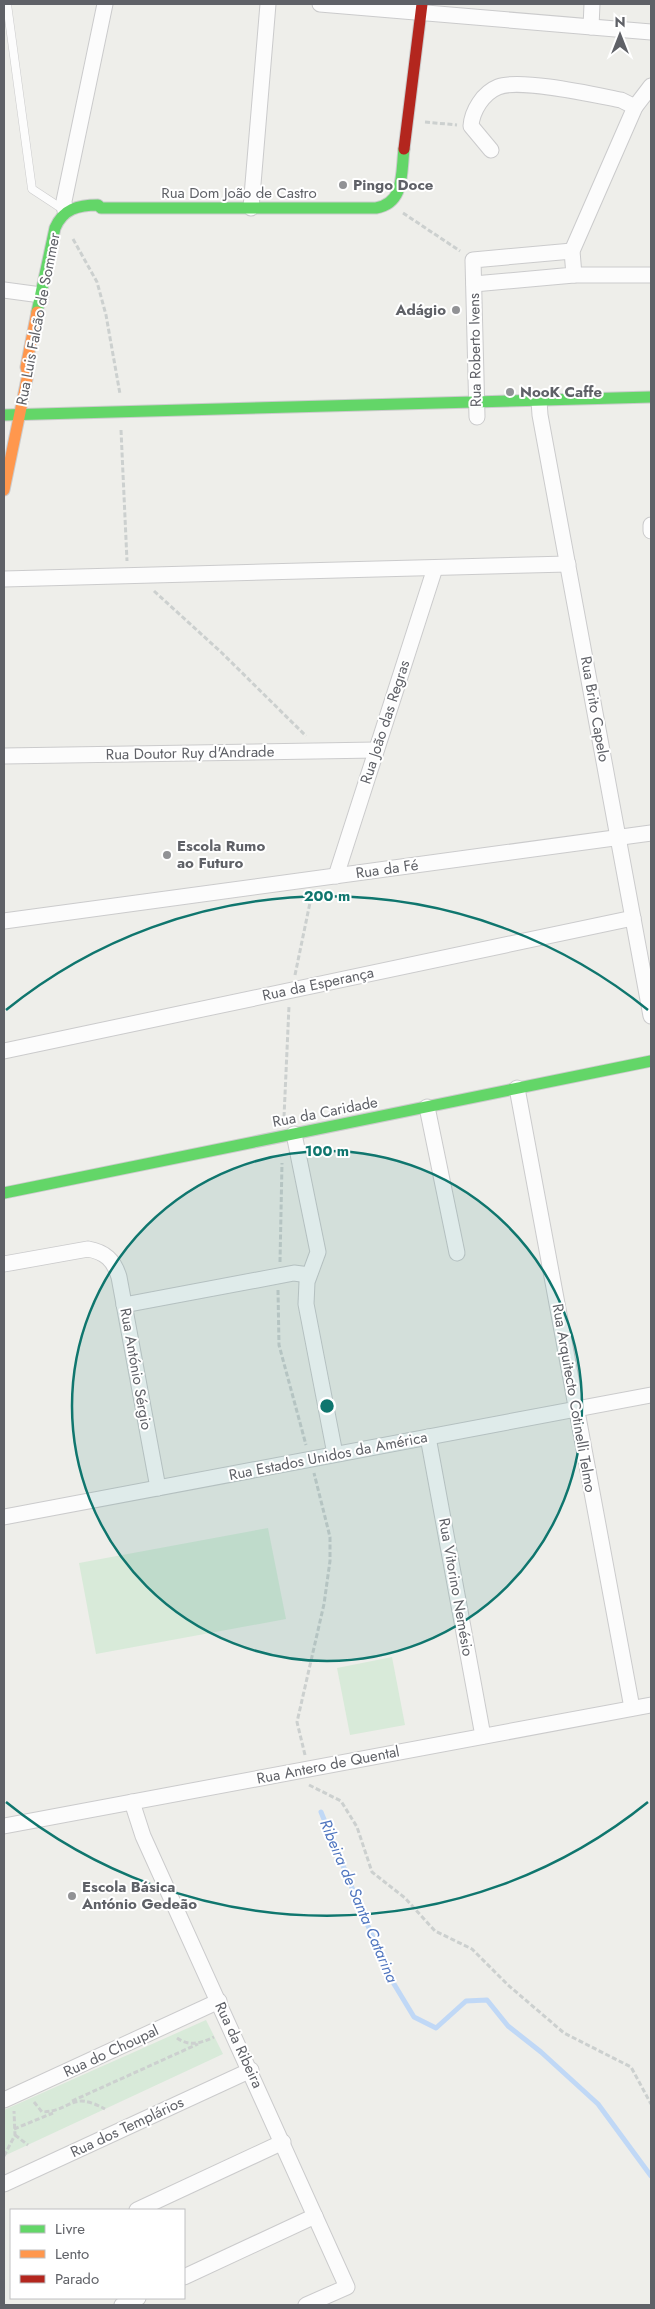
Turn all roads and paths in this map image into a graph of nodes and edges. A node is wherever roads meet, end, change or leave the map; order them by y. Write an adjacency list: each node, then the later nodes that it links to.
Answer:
1 (7, 4): 16 (lane)
2 (105, 4): 16 (street, Rua Luis Falcão de Sommer)
3 (268, 4): 15 (street)
4 (320, 4): 6 (street)
5 (592, 4): 7 (street)
6 (422, 8): 7 (street); 11 (street)
7 (590, 27): 8 (street)
8 (651, 32)
9 (651, 86): 10 (street)
10 (635, 107): 12 (street); 17 (street)
11 (407, 120): 12 (path); 14 (street)
12 (471, 126): 13 (street)
13 (491, 150)
14 (390, 204): 15 (street, Rua Dom João de Castro); 18 (path)
15 (251, 208): 16 (street, Rua Dom João de Castro)
16 (65, 211): 23 (street, Rua Luis Falcão de Sommer)
17 (572, 251): 18 (street); 19 (street)
18 (473, 260): 21 (street, Rua Roberto Ivens)
19 (574, 275): 20 (street); 21 (street)
20 (651, 275)
21 (474, 284): 26 (street, Rua Roberto Ivens)
22 (4, 290): 23 (street)
23 (41, 295): 28 (street, Rua Luis Falcão de Sommer)
24 (651, 398): 25 (street)
25 (540, 412): 26 (street); 34 (street, Rua Brito Capelo)
26 (477, 413): 28 (street)
27 (4, 414): 28 (street)
28 (19, 414): 30 (street, Rua Luis Falcão de Sommer)
29 (4, 428): 30 (street)
30 (21, 428): 31 (street, Rua Luis Falcão de Sommer)
31 (4, 490)
32 (651, 525): 33 (street)
33 (651, 531)
34 (568, 564): 35 (street); 40 (street, Rua Brito Capelo)
35 (435, 568): 36 (street); 37 (street, Rua João das Regras)
36 (4, 579)
37 (376, 750): 38 (street, Rua Doutor Ruy d'Andrade); 41 (street, Rua João das Regras)
38 (4, 756)
39 (651, 833): 40 (street, Rua da Fé)
40 (619, 839): 41 (street, Rua da Fé); 42 (street, Rua Brito Capelo)
41 (336, 876): 43 (street, Rua da Fé)
42 (633, 918): 44 (street, Rua Brito Capelo); 45 (street, Rua da Esperança)
43 (4, 921)
44 (651, 1016)
45 (4, 1051)
46 (651, 1061): 47 (street, Rua da Caridade)
47 (517, 1088): 48 (street, Rua da Caridade); 56 (street, Rua Arquitecto Cotinelli Telmo)
48 (427, 1107): 49 (street, Rua da Caridade); 51 (street)
49 (294, 1134): 50 (street, Rua da Caridade); 53 (street)
50 (4, 1193)
51 (457, 1253)
52 (4, 1264): 54 (street, Rua António Sérgio)
53 (309, 1275): 54 (street); 58 (street)
54 (124, 1305): 59 (street, Rua António Sérgio)
55 (651, 1395): 56 (street, Rua Estados Unidos da América)
56 (576, 1410): 57 (street, Rua Estados Unidos da América); 62 (street, Rua Arquitecto Cotinelli Telmo)
57 (428, 1437): 58 (street, Rua Estados Unidos da América); 63 (street, Rua Vitorino Nemésio)
58 (335, 1454): 59 (street, Rua Estados Unidos da América)
59 (158, 1488): 60 (street, Rua Estados Unidos da América)
60 (4, 1517)
61 (651, 1705): 62 (street, Rua Antero de Quental)
62 (632, 1708): 63 (street, Rua Antero de Quental)
63 (483, 1736): 64 (street, Rua Antero de Quental)
64 (303, 1770): 65 (street, Rua Antero de Quental); 75 (path)
65 (132, 1802): 66 (street, Rua Antero de Quental); 67 (street, Rua da Ribeira)
66 (4, 1826)
67 (219, 2001): 71 (street, Rua da Ribeira); 74 (street, Rua do Choupal)
68 (172, 2035): 70 (path)
69 (214, 2037): 70 (path)
70 (198, 2044): 73 (path)
71 (251, 2070): 80 (street, Rua da Ribeira); 83 (street, Rua dos Templários)
72 (30, 2098): 77 (path)
73 (72, 2101): 76 (path); 77 (path)
74 (9, 2103): 78 (path)
75 (651, 2104)
76 (105, 2109)
77 (57, 2111): 78 (path)
78 (14, 2129): 79 (path)
79 (14, 2135): 81 (path); 82 (path)
80 (282, 2142): 84 (street); 85 (street, Rua da Ribeira)
81 (28, 2145)
82 (4, 2156)
83 (4, 2184)
84 (139, 2209)
85 (316, 2216): 86 (street); 89 (street, Rua da Ribeira)
86 (185, 2277)
87 (136, 2299): 88 (street)
88 (122, 2305)
89 (306, 2305)

